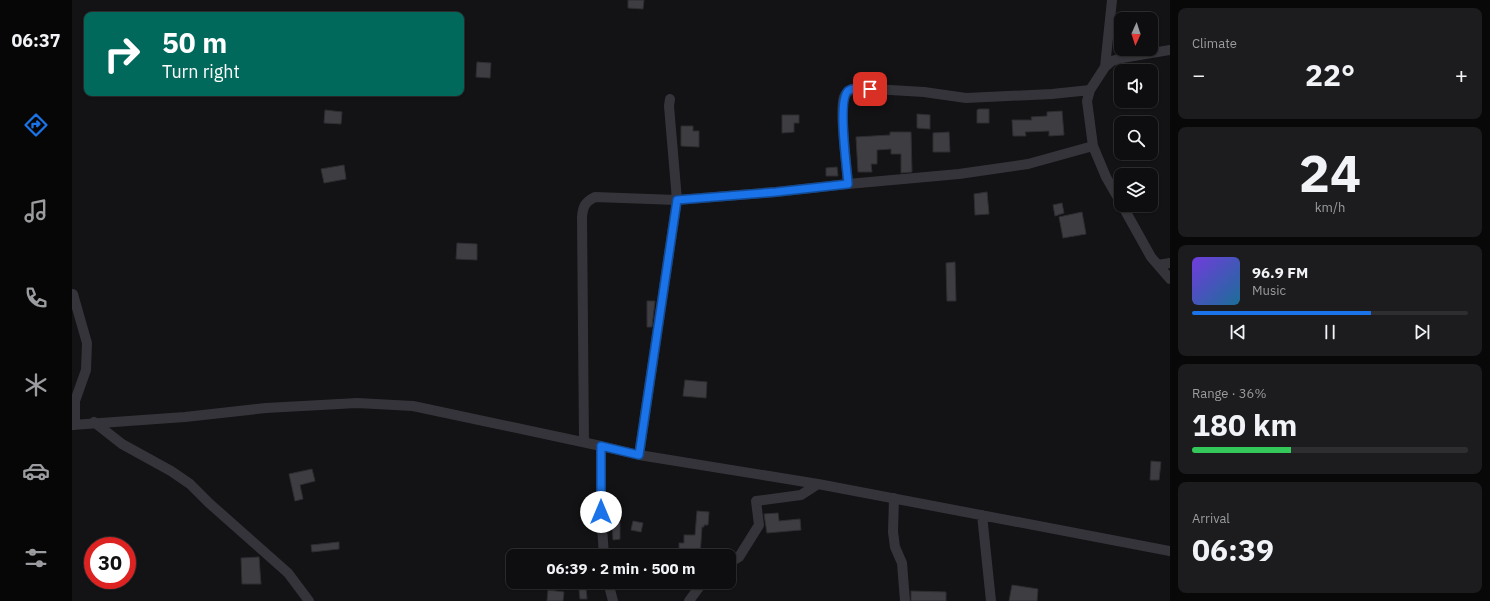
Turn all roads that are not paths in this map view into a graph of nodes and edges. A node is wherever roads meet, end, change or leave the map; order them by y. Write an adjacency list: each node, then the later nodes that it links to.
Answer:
1 (1112, 0): 3 (street)
2 (1170, 50): 3 (street)
3 (1105, 67): 4 (street)
4 (1090, 90): 6 (street); 7 (street)
5 (670, 99): 9 (street)
6 (1093, 146): 7 (street); 8 (street)
7 (848, 184): 9 (street)
8 (1114, 190)
9 (677, 200): 17 (street); 19 (street)
10 (1126, 212): 12 (street)
11 (1170, 263): 12 (street)
12 (1158, 265): 13 (street)
13 (1170, 279)
14 (73, 294): 16 (street)
15 (94, 422): 16 (street); 17 (street); 28 (street)
16 (73, 425)
17 (584, 442): 18 (street)
18 (601, 446): 19 (street); 23 (street)
19 (639, 455): 20 (street)
20 (818, 484): 21 (street); 25 (street)
21 (894, 498): 22 (street); 31 (street)
22 (982, 515): 24 (street); 32 (street)
23 (604, 549)
24 (1170, 551)
25 (736, 559)
26 (610, 589): 29 (street)
27 (698, 589): 30 (street)
28 (309, 601)
29 (613, 601)
30 (689, 601)
31 (905, 601)
32 (990, 601)

